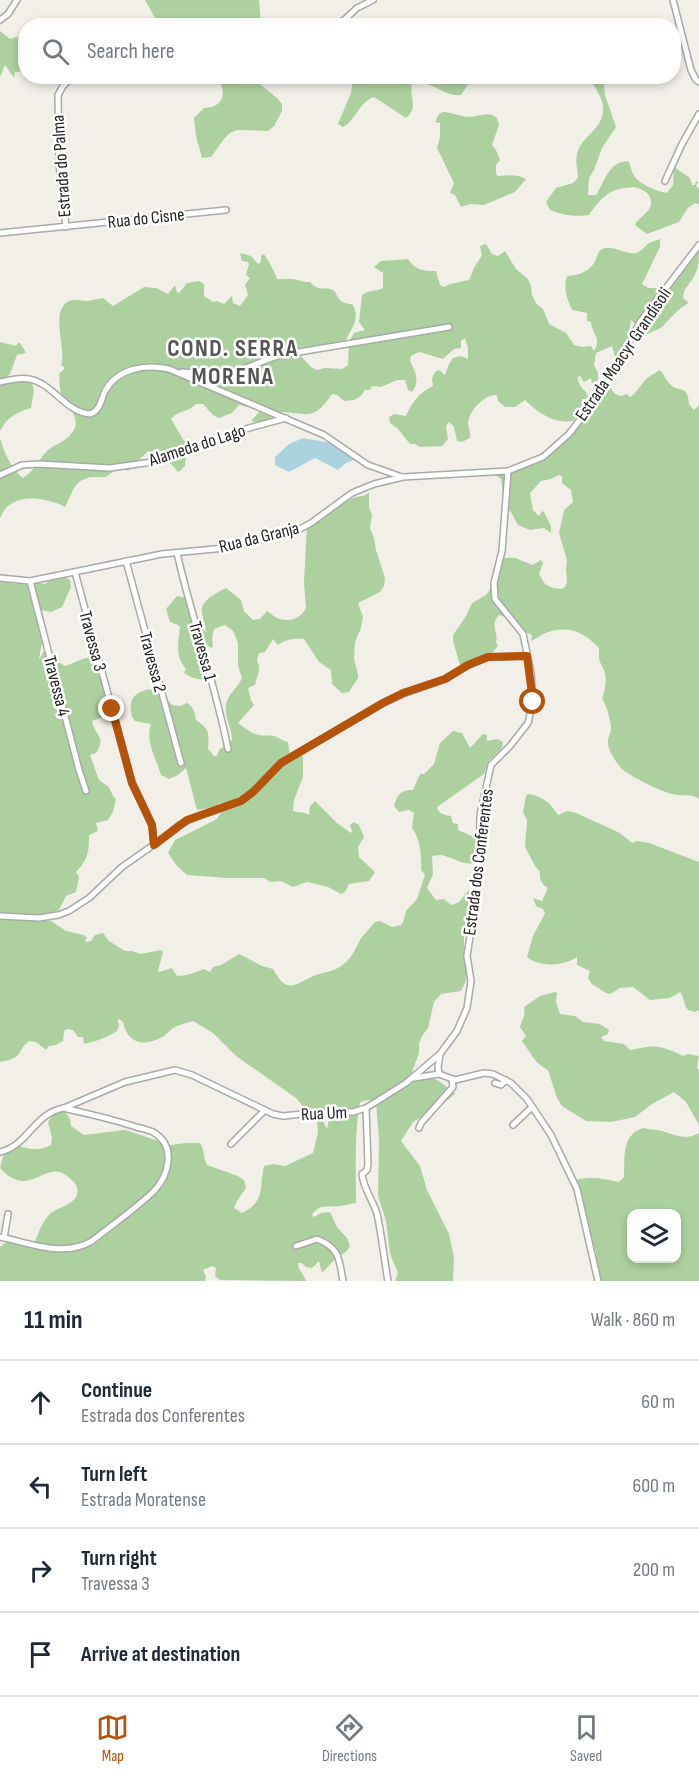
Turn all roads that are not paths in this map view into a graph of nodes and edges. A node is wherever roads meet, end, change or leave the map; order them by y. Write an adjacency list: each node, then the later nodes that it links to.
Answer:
1 (17, 0): 6 (street)
2 (373, 0): 4 (street)
3 (673, 0): 5 (street)
4 (346, 18)
5 (678, 18)
6 (0, 20)
7 (681, 29): 8 (street)
8 (699, 82)
9 (65, 84): 13 (street, Estrada do Palma)
10 (699, 114): 11 (street)
11 (665, 181)
12 (226, 210): 13 (street, Rua do Cisne)
13 (66, 226): 14 (street, Rua do Cisne)
14 (0, 233)
15 (699, 245): 20 (street, Estrada Moacyr Grandisoli)
16 (448, 327): 17 (street)
17 (177, 372): 18 (street); 19 (street)
18 (0, 382)
19 (286, 418): 21 (street, Alameda do Lago); 22 (street)
20 (508, 471): 22 (street, Rua da Granja); 28 (street, Estrada dos Conferentes)
21 (0, 475)
22 (403, 477): 23 (street, Rua da Granja)
23 (177, 553): 24 (street, Rua da Granja); 29 (street, Travessa 1)
24 (126, 561): 25 (street, Rua da Granja); 30 (street, Travessa 2)
25 (75, 573): 27 (street, Rua da Granja); 32 (street, Travessa 3)
26 (0, 578): 27 (street, Rua da Granja)
27 (30, 581): 31 (street, Travessa 4)
28 (527, 656): 32 (street); 34 (street, Estrada dos Conferentes)
29 (228, 749)
30 (181, 763)
31 (86, 791)
32 (154, 845): 33 (street)
33 (0, 916)
34 (440, 1054): 35 (street); 36 (street, Estrada dos Conferentes)
35 (439, 1074): 36 (street); 37 (street)
36 (412, 1078): 42 (street, Rua Um)
37 (452, 1079): 38 (street); 45 (street)
38 (506, 1080): 39 (street); 40 (street)
39 (495, 1083)
40 (532, 1107): 44 (street); 53 (street)
41 (64, 1108): 43 (street, Rua Um); 47 (street, Rua Um); 49 (street)
42 (366, 1108): 43 (street, Rua Um); 52 (street)
43 (265, 1110): 46 (street)
44 (513, 1125)
45 (419, 1128)
46 (231, 1144)
47 (0, 1152)
48 (8, 1214): 49 (street)
49 (2, 1237)
50 (296, 1246): 51 (street)
51 (343, 1281)
52 (388, 1281)
53 (598, 1281)

